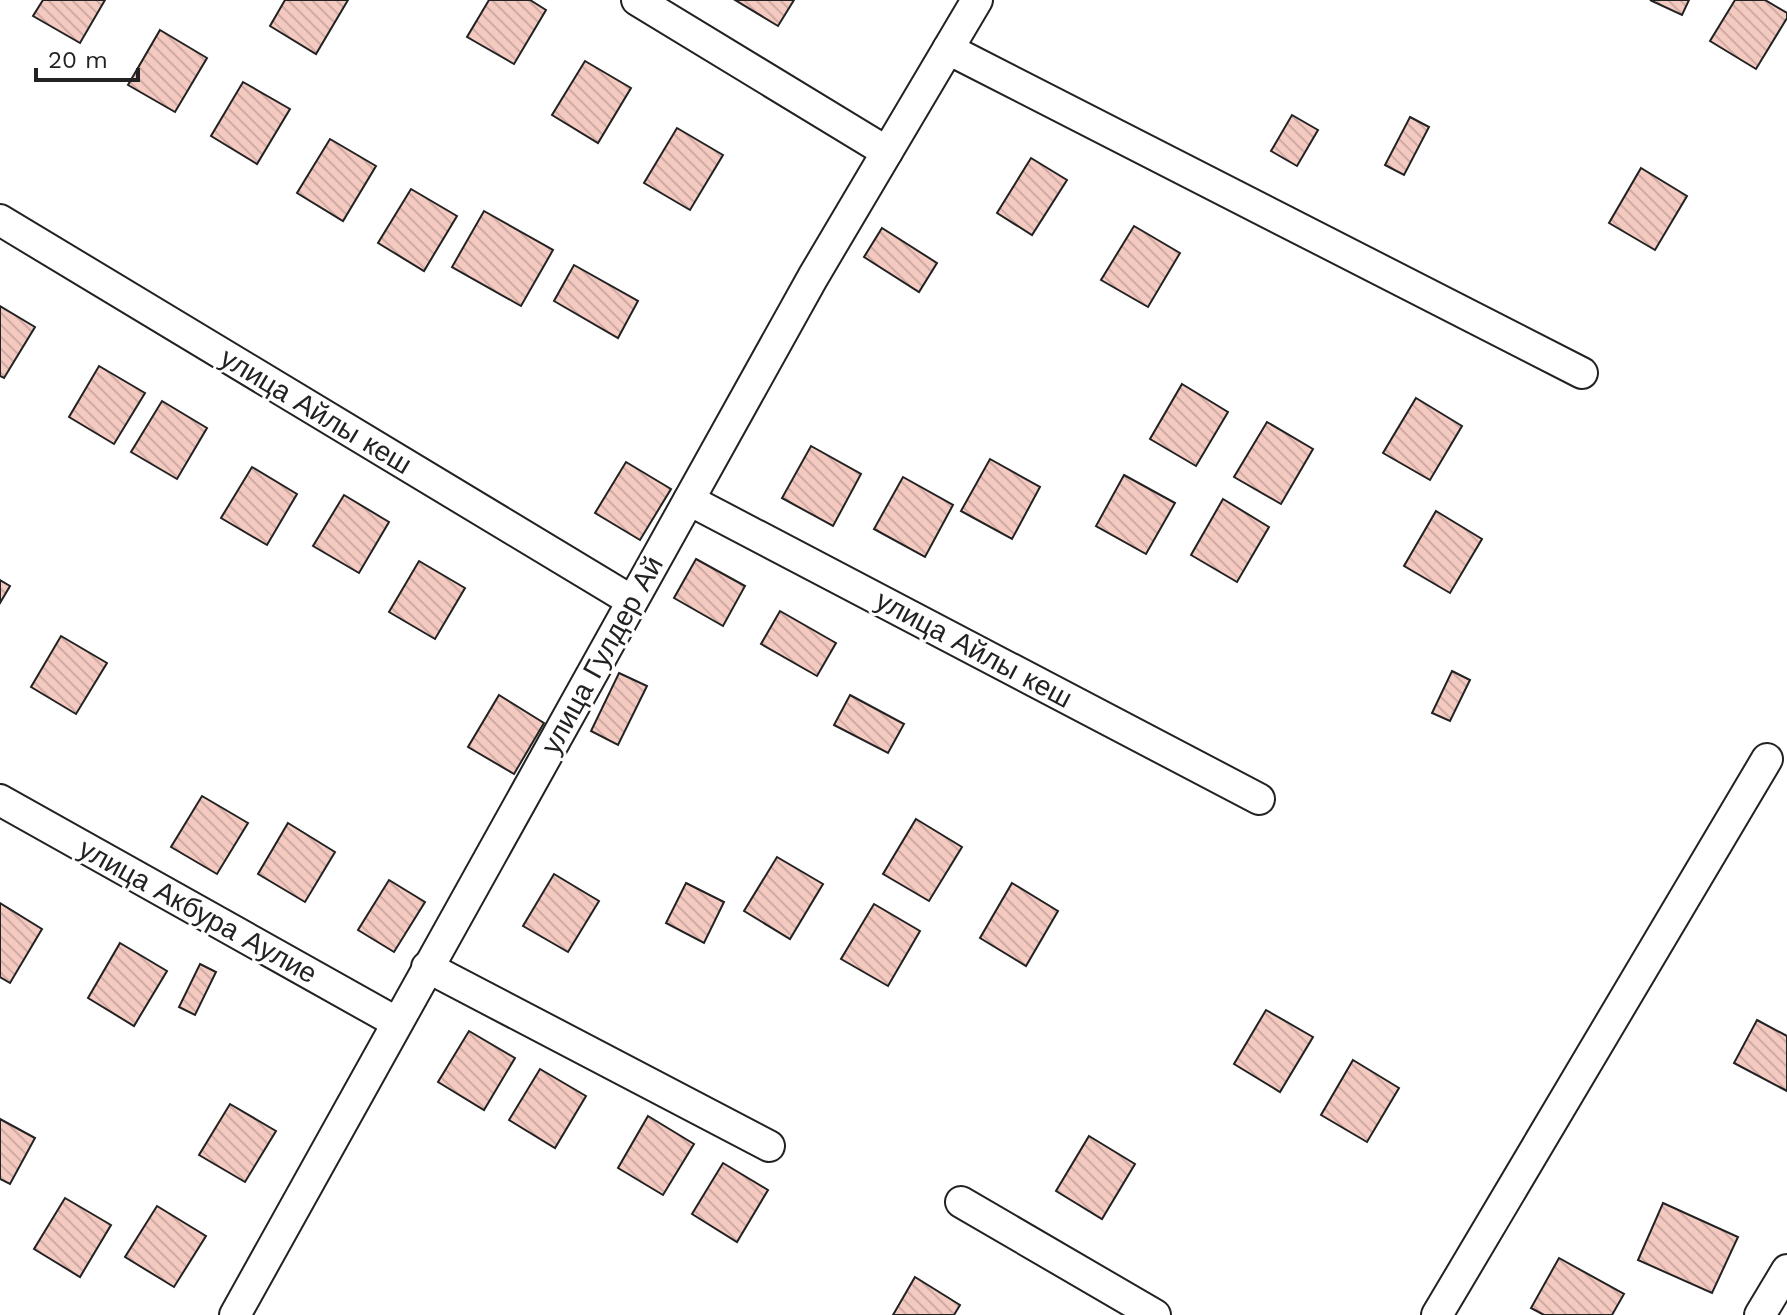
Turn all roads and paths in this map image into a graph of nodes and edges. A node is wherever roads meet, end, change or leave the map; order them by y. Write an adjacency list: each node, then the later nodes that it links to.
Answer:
1 (637, 0): 4 (street)
2 (977, 0): 3 (street, улица Гулдер Ай)
3 (948, 49): 4 (street, улица Гулдер Ай); 6 (street)
4 (887, 152): 7 (street, улица Гулдер Ай)
5 (0, 220): 8 (street, улица Айлы кеш)
6 (1582, 373)
7 (689, 500): 8 (street, улица Гулдер Ай); 10 (street, улица Айлы кеш)
8 (632, 601): 12 (street, улица Гулдер Ай)
9 (1767, 759): 19 (street)
10 (1259, 799)
11 (0, 800): 13 (street, улица Акбура Аулие)
12 (427, 967): 13 (street, улица Гулдер Ай); 14 (street)
13 (396, 1022): 17 (street, улица Гулдер Ай)
14 (769, 1146)
15 (961, 1202): 18 (street)
16 (1787, 1270): 20 (street)
17 (235, 1315)
18 (1155, 1315)
19 (1437, 1315)
20 (1760, 1315)

